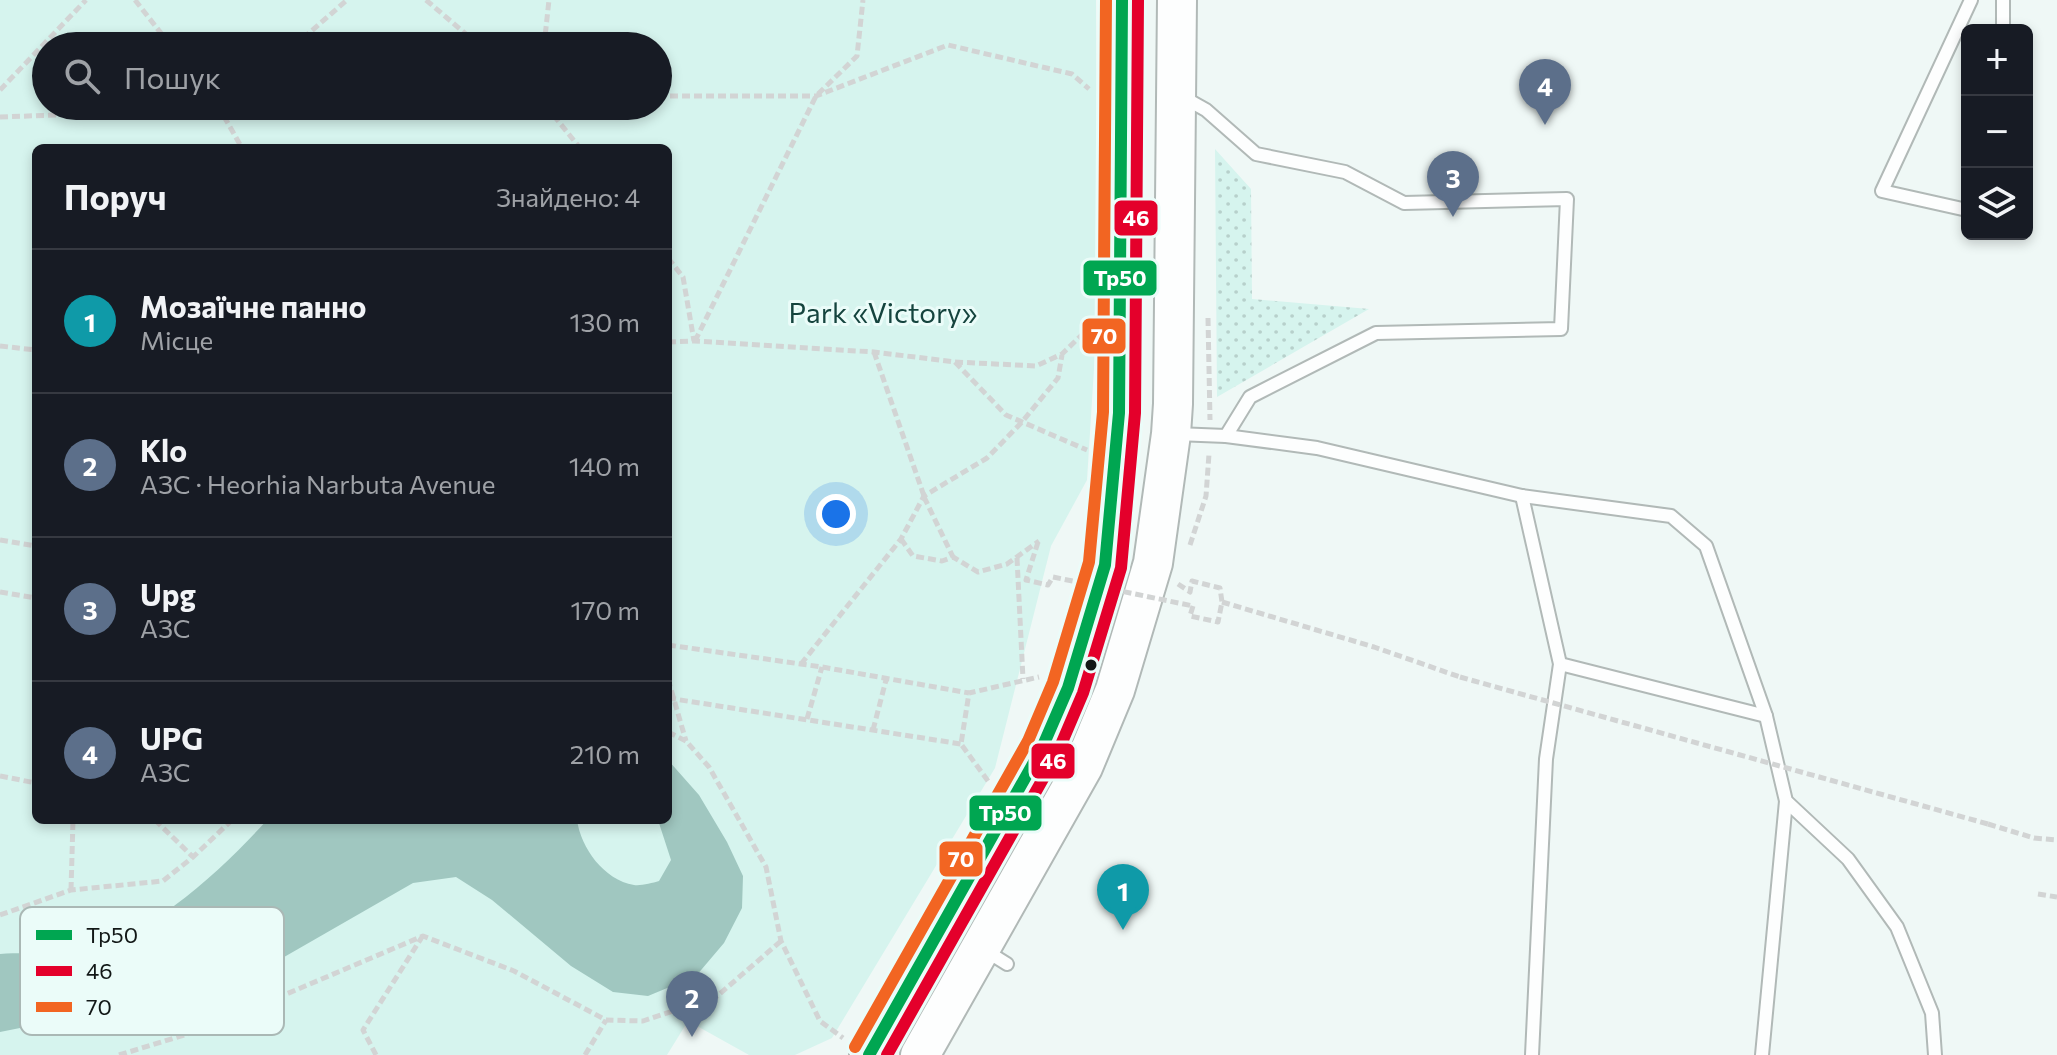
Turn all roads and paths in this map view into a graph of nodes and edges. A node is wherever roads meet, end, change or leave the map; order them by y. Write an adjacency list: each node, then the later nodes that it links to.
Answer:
1 (86, 0): 12 (path)
2 (135, 0): 13 (path)
3 (347, 0): 14 (path)
4 (426, 0): 15 (path)
5 (549, 0): 16 (path)
6 (863, 0): 22 (path)
7 (1122, 0): 91 (main road)
8 (1177, 0): 19 (main road)
9 (1971, 0): 29 (lane)
10 (2003, 0): 11 (lane)
11 (2003, 24)
12 (55, 32)
13 (160, 32)
14 (310, 32)
15 (464, 32)
16 (546, 32)
17 (32, 57): 18 (path)
18 (0, 90)
19 (1176, 94): 40 (main road); 41 (lane)
20 (1096, 95): 22 (path)
21 (672, 96): 22 (path)
22 (816, 96): 32 (path)
23 (32, 116): 24 (path)
24 (0, 117)
25 (228, 120): 27 (path)
26 (557, 120): 28 (path)
27 (240, 144)
28 (577, 144)
29 (1961, 209)
30 (672, 263): 32 (path)
31 (1097, 321): 37 (path)
32 (694, 341): 33 (path); 36 (path)
33 (672, 342)
34 (0, 346): 35 (path)
35 (32, 350)
36 (874, 352): 38 (path); 43 (path)
37 (1062, 354): 38 (path); 39 (path)
38 (955, 362): 39 (path)
39 (1022, 422): 42 (path); 43 (path)
40 (1171, 434): 41 (lane); 95 (main road)
41 (1226, 436): 44 (lane)
42 (1099, 455)
43 (924, 496): 45 (path); 48 (path)
44 (1522, 496): 56 (lane); 65 (lane)
45 (901, 539): 48 (path); 55 (path)
46 (0, 540): 47 (path)
47 (32, 545)
48 (953, 557): 49 (path)
49 (1017, 557): 53 (path, bridge); 59 (path)
50 (0, 592): 52 (path)
51 (1190, 592): 53 (path)
52 (32, 597)
53 (1222, 602): 78 (path, bridge)
54 (672, 646): 55 (path)
55 (801, 664): 57 (path)
56 (1560, 664): 65 (lane); 96 (lane)
57 (822, 667): 60 (path); 66 (path)
58 (1052, 675): 59 (path)
59 (1023, 679): 62 (path)
60 (886, 680): 62 (path); 67 (path)
61 (672, 689): 64 (path)
62 (969, 693): 70 (path)
63 (672, 698): 64 (path)
64 (676, 699): 66 (path); 69 (path)
65 (1766, 716): 74 (lane)
66 (807, 719): 67 (path)
67 (873, 730): 70 (path)
68 (672, 734): 69 (path)
69 (686, 741): 87 (path)
70 (961, 744): 73 (path)
71 (0, 776): 72 (path)
72 (32, 782)
73 (996, 793)
74 (1786, 801): 97 (lane); 98 (lane)
75 (73, 824): 80 (path)
76 (159, 824): 79 (path)
77 (228, 824): 79 (path)
78 (2057, 840)
79 (193, 857): 80 (path)
80 (71, 890): 83 (path)
81 (2038, 894): 82 (path)
82 (2057, 897)
83 (23, 907)
84 (20, 908): 85 (path)
85 (0, 915)
86 (423, 936): 88 (path); 89 (path); 93 (path)
87 (781, 941): 89 (path); 91 (path)
88 (284, 995)
89 (606, 1020): 94 (path)
90 (184, 1035): 92 (path)
91 (854, 1045)
92 (119, 1055)
93 (376, 1055)
94 (585, 1055)
95 (920, 1055)
96 (1532, 1055)
97 (1762, 1055)
98 (1935, 1055)

